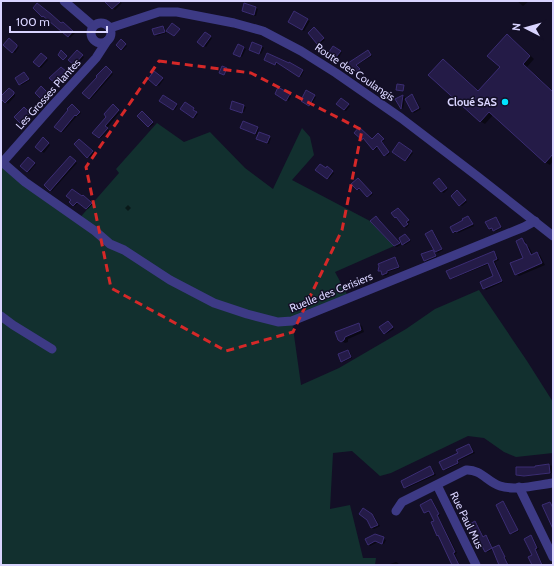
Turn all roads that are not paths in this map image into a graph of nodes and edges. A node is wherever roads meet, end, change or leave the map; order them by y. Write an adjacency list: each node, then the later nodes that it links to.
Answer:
1 (64, 1): 2 (street)
2 (93, 26): 3 (street); 5 (street)
3 (110, 28): 4 (street); 8 (street, Route des Coulangis)
4 (107, 41): 5 (street); 6 (street, Les Grosses Plantes)
5 (97, 43): 6 (street)
6 (96, 58): 7 (street, Les Grosses Plantes)
7 (2, 163): 8 (street, Ruelle des Cerisiers)
8 (534, 221): 9 (street, Route des Coulangis)
9 (553, 236)
10 (1, 316): 11 (street)
11 (52, 349)
12 (553, 483): 14 (street)
13 (437, 485): 14 (street); 15 (street); 17 (street, Rue Paul Mus)
14 (519, 487): 16 (street)
15 (396, 511)
16 (553, 557)
17 (476, 565)

